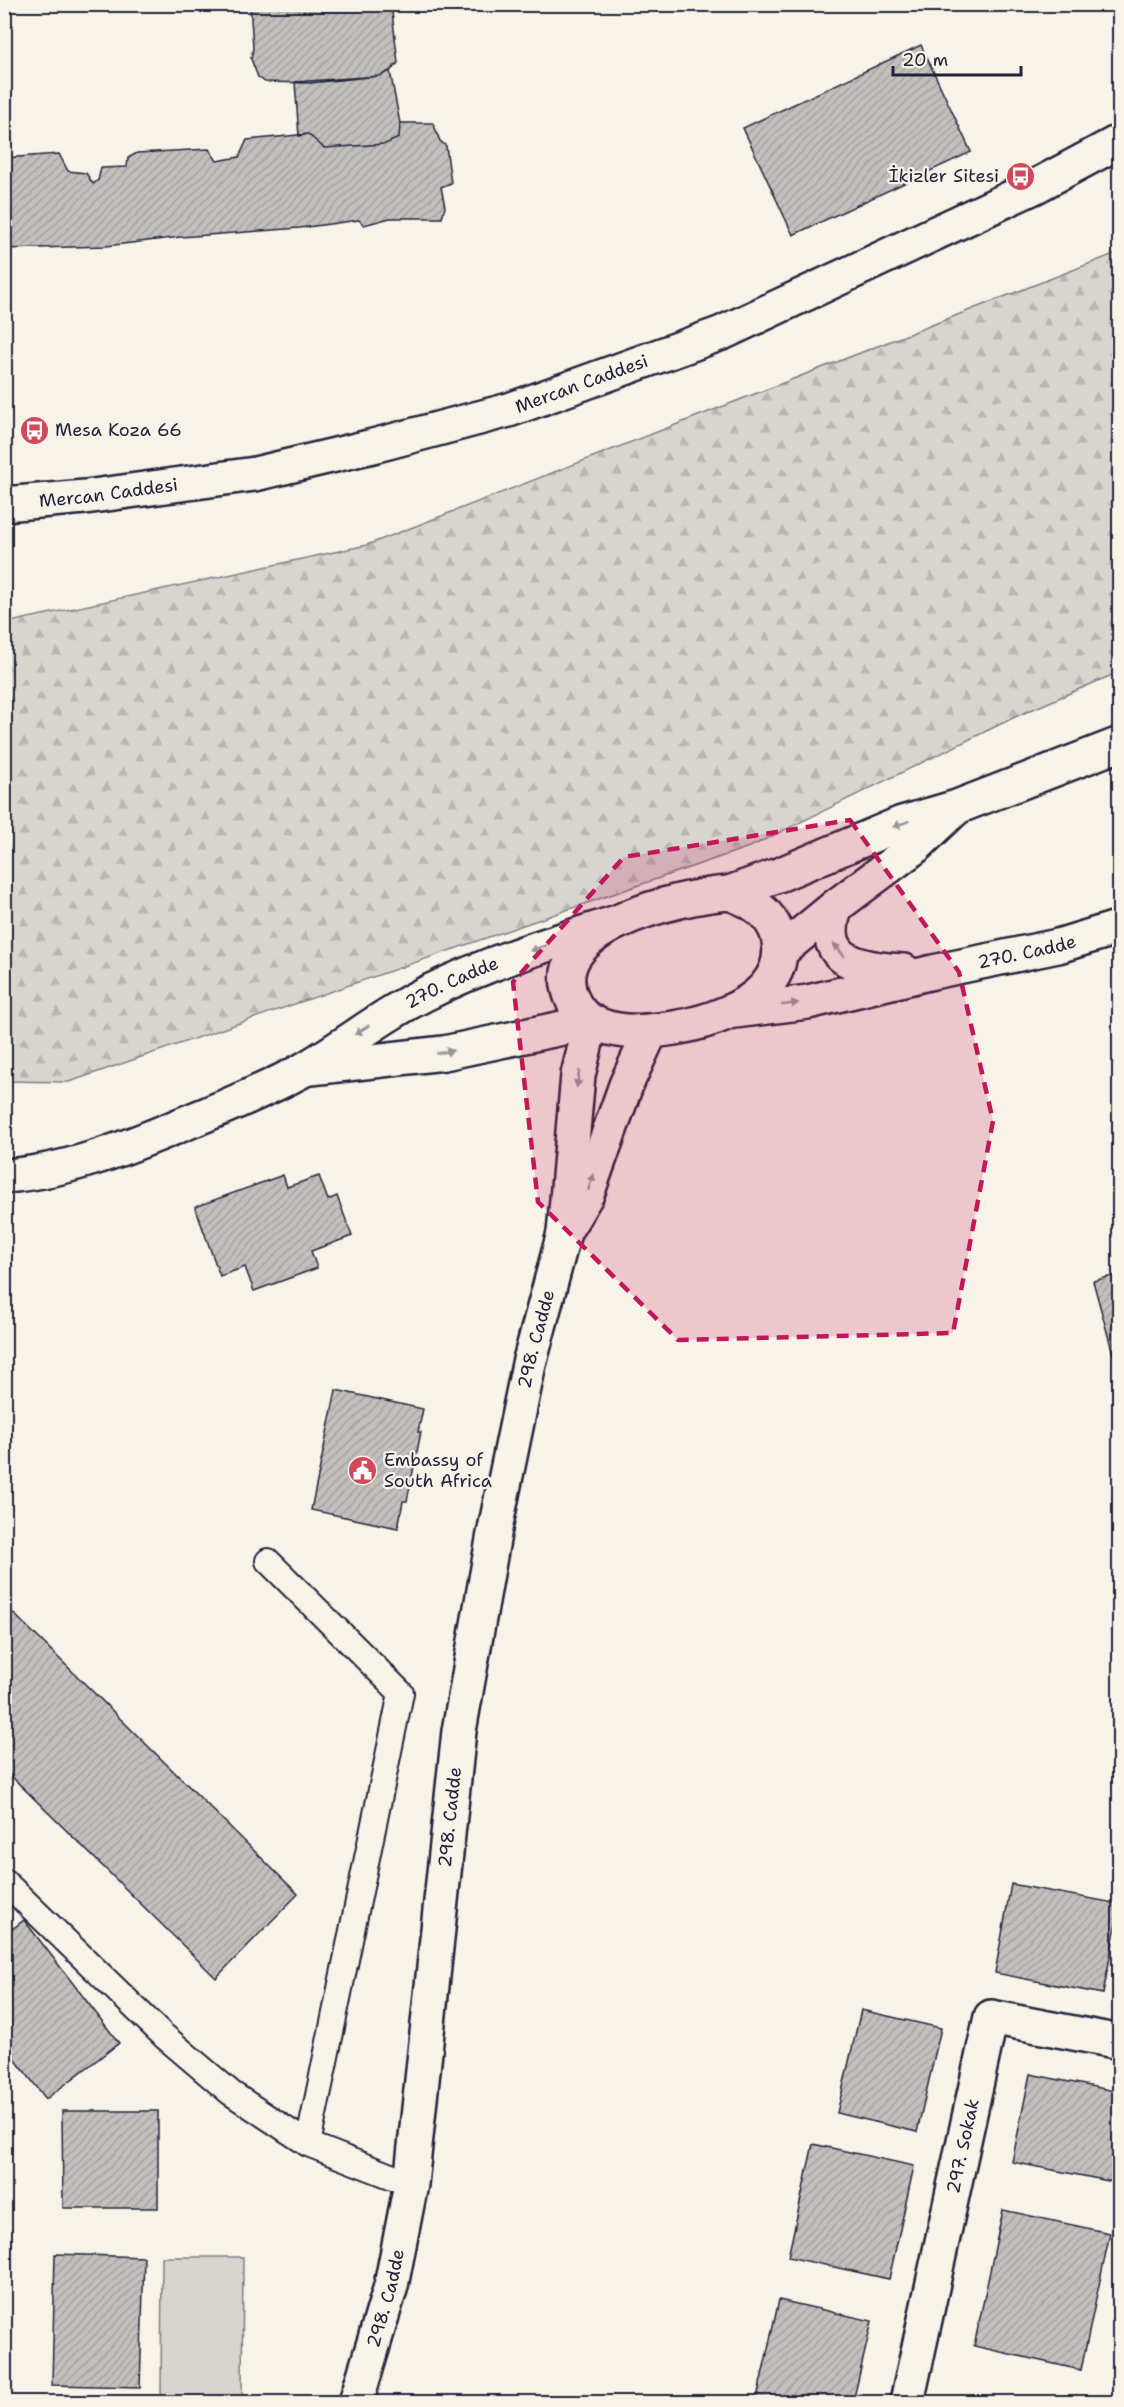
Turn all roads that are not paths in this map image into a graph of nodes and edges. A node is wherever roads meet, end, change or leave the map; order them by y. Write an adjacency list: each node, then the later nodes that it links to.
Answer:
1 (1119, 141): 2 (street, Mercan Caddesi)
2 (4, 504)
3 (1119, 744): 4 (street, 270. Cadde)
4 (957, 807): 5 (street, 270. Cadde, one-way to 5); 6 (street)
5 (729, 893): 7 (street, 270. Cadde); 9 (street)
6 (836, 906): 9 (street); 10 (street, 270. Cadde, one-way to 6)
7 (614, 923): 12 (street, 270. Cadde); 14 (street, 270. Cadde, one-way to 14)
8 (1119, 927): 10 (street, 270. Cadde)
9 (781, 951): 11 (street, 270. Cadde)
10 (933, 972): 11 (street, 270. Cadde, one-way to 10)
11 (732, 1011): 13 (street, 270. Cadde)
12 (591, 1022): 13 (street, 270. Cadde); 14 (street, 270. Cadde, one-way to 12); 16 (street, one-way to 16)
13 (651, 1031): 16 (street, one-way to 13)
14 (303, 1069): 15 (street, 270. Cadde)
15 (4, 1176)
16 (564, 1233): 21 (street, 298. Cadde)
17 (268, 1561): 20 (lane)
18 (4, 1881): 20 (lane)
19 (1119, 2042): 23 (street, 297. Sokak)
20 (308, 2144): 21 (lane)
21 (411, 2184): 22 (street, 298. Cadde)
22 (356, 2403)
23 (907, 2403)

